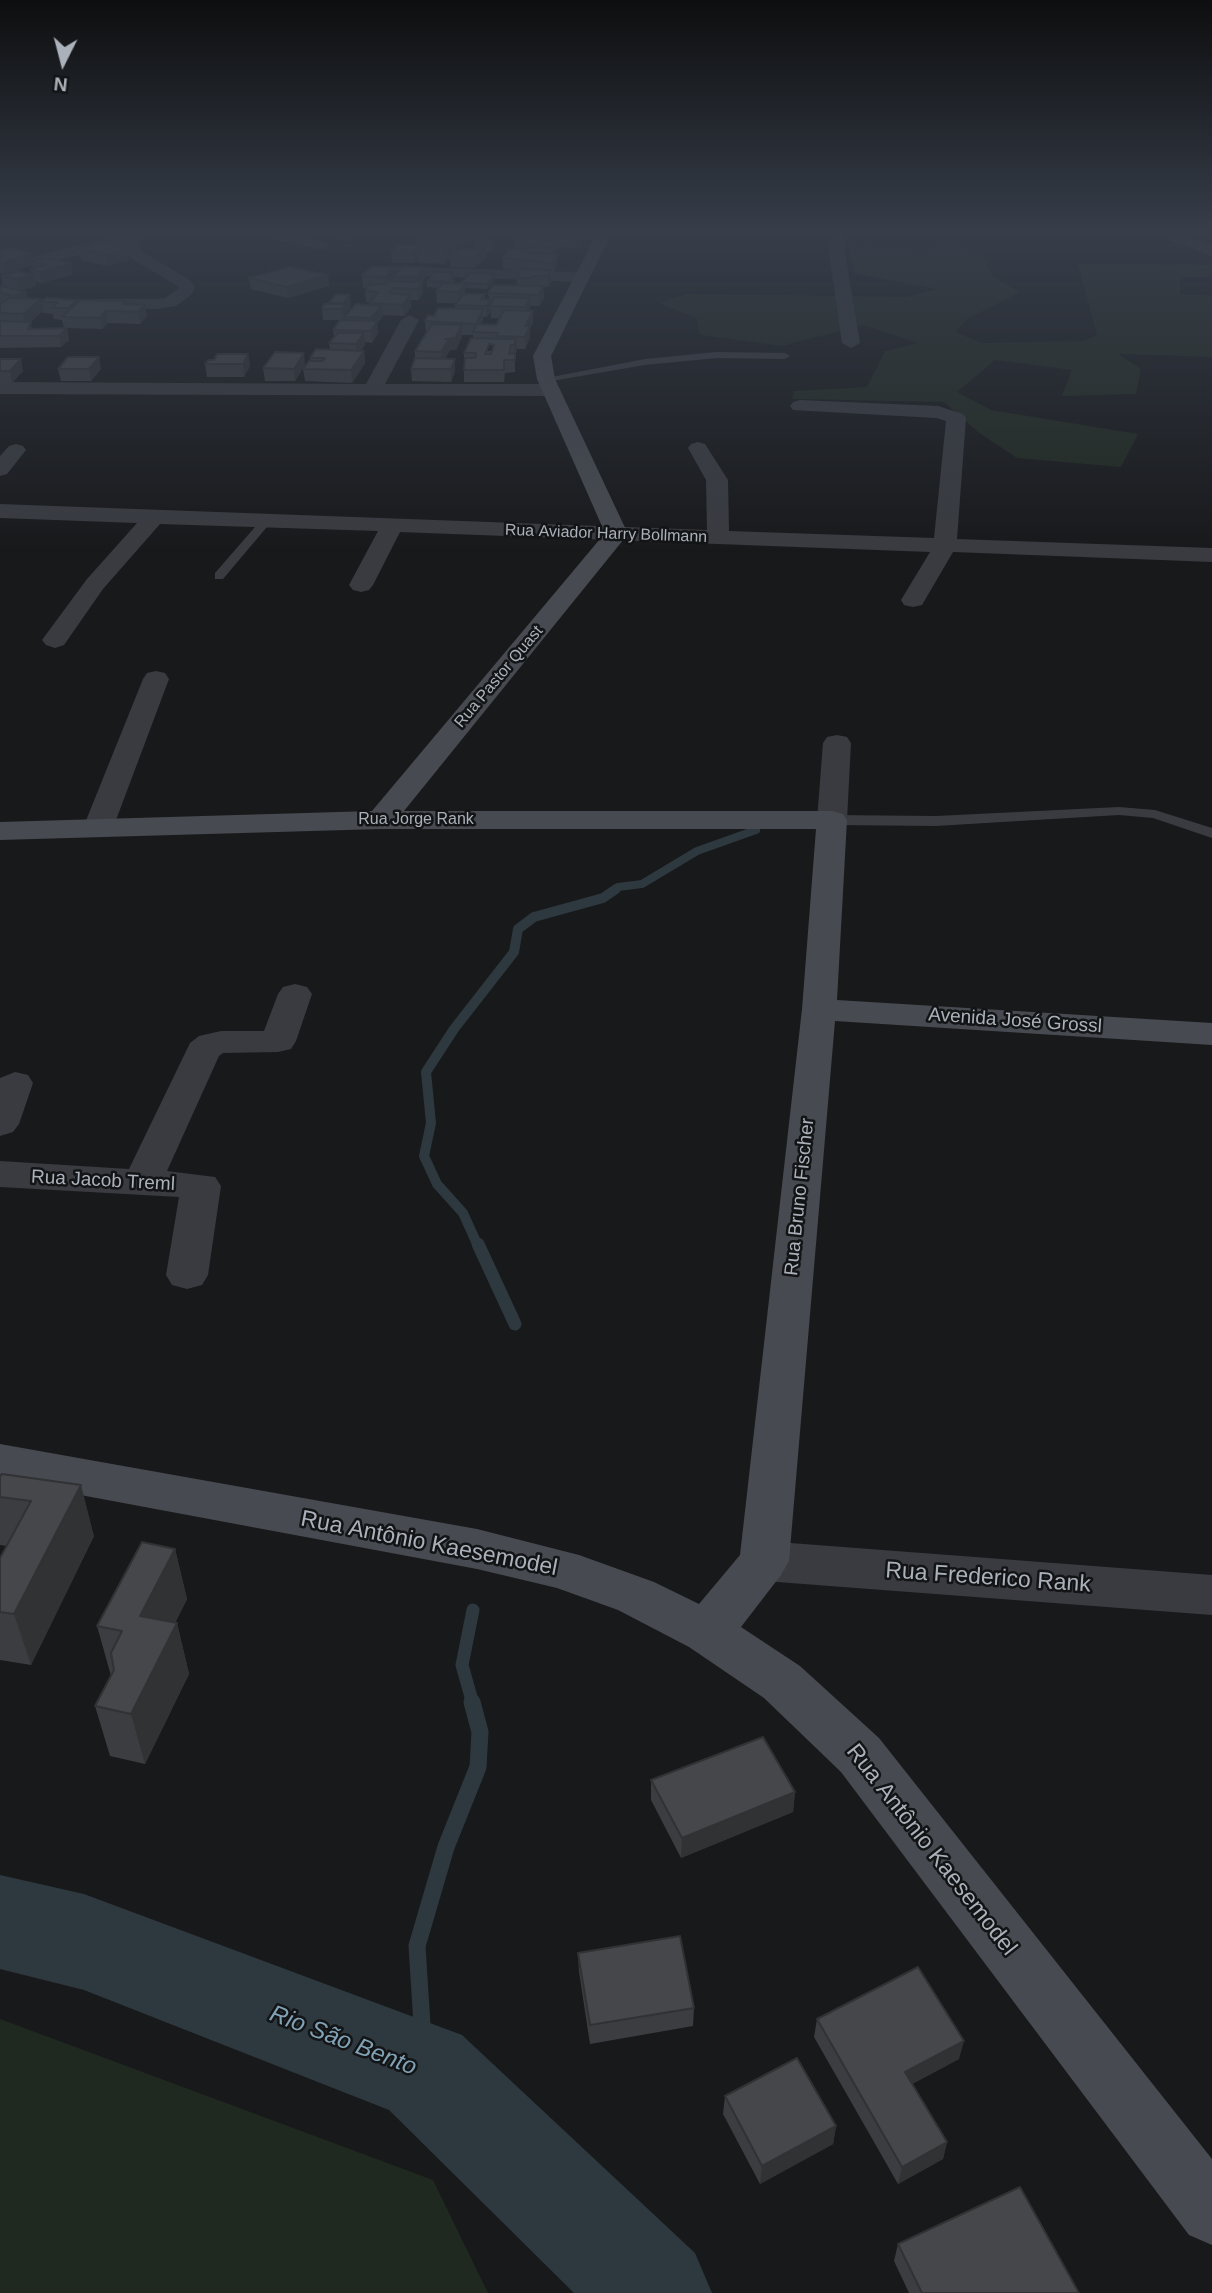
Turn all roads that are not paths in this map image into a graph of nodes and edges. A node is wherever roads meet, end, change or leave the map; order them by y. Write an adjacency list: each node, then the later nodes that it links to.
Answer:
1 (400, 339): 8 (street)
2 (549, 339): 6 (street)
3 (850, 339): 4 (street)
4 (851, 343)
5 (785, 356): 6 (lane)
6 (548, 384): 8 (street); 17 (street)
7 (0, 388): 8 (street)
8 (373, 389)
9 (800, 406): 19 (street)
10 (698, 448): 18 (street)
11 (16, 450): 12 (street)
12 (0, 470)
13 (0, 511): 14 (street, Rua Aviador Harry Bollmann)
14 (154, 517): 15 (street, Rua Aviador Harry Bollmann); 24 (street)
15 (266, 521): 16 (street, Rua Aviador Harry Bollmann); 21 (lane)
16 (392, 526): 17 (street, Rua Aviador Harry Bollmann); 22 (street)
17 (617, 534): 18 (street, Rua Aviador Harry Bollmann); 27 (street, Rua Pastor Quast)
18 (718, 538): 19 (street, Rua Aviador Harry Bollmann)
19 (945, 546): 20 (street, Rua Aviador Harry Bollmann); 23 (street)
20 (1212, 555)
21 (219, 576)
22 (361, 585)
23 (913, 600)
24 (55, 640)
25 (156, 679): 29 (street)
26 (837, 743): 28 (street, Rua Bruno Fischer)
27 (381, 820): 28 (street, Rua Jorge Rank); 29 (street, Rua Jorge Rank)
28 (832, 820): 31 (lane); 33 (street, Rua Bruno Fischer)
29 (98, 828): 30 (street, Rua Jorge Rank)
30 (0, 831)
31 (1212, 834)
32 (295, 994): 38 (street)
33 (819, 1009): 34 (street, Avenida José Grossl); 41 (street, Rua Bruno Fischer)
34 (1212, 1034)
35 (15, 1083): 36 (street)
36 (0, 1124)
37 (0, 1174): 38 (street, Rua Jacob Treml)
38 (142, 1183): 39 (street, Rua Jacob Treml)
39 (187, 1275)
40 (0, 1462): 43 (street, Rua Antônio Kaesemodel)
41 (764, 1561): 42 (street, Rua Frederico Rank); 43 (street)
42 (1212, 1595)
43 (707, 1632): 44 (street, Rua Antônio Kaesemodel)
44 (1212, 2212)

